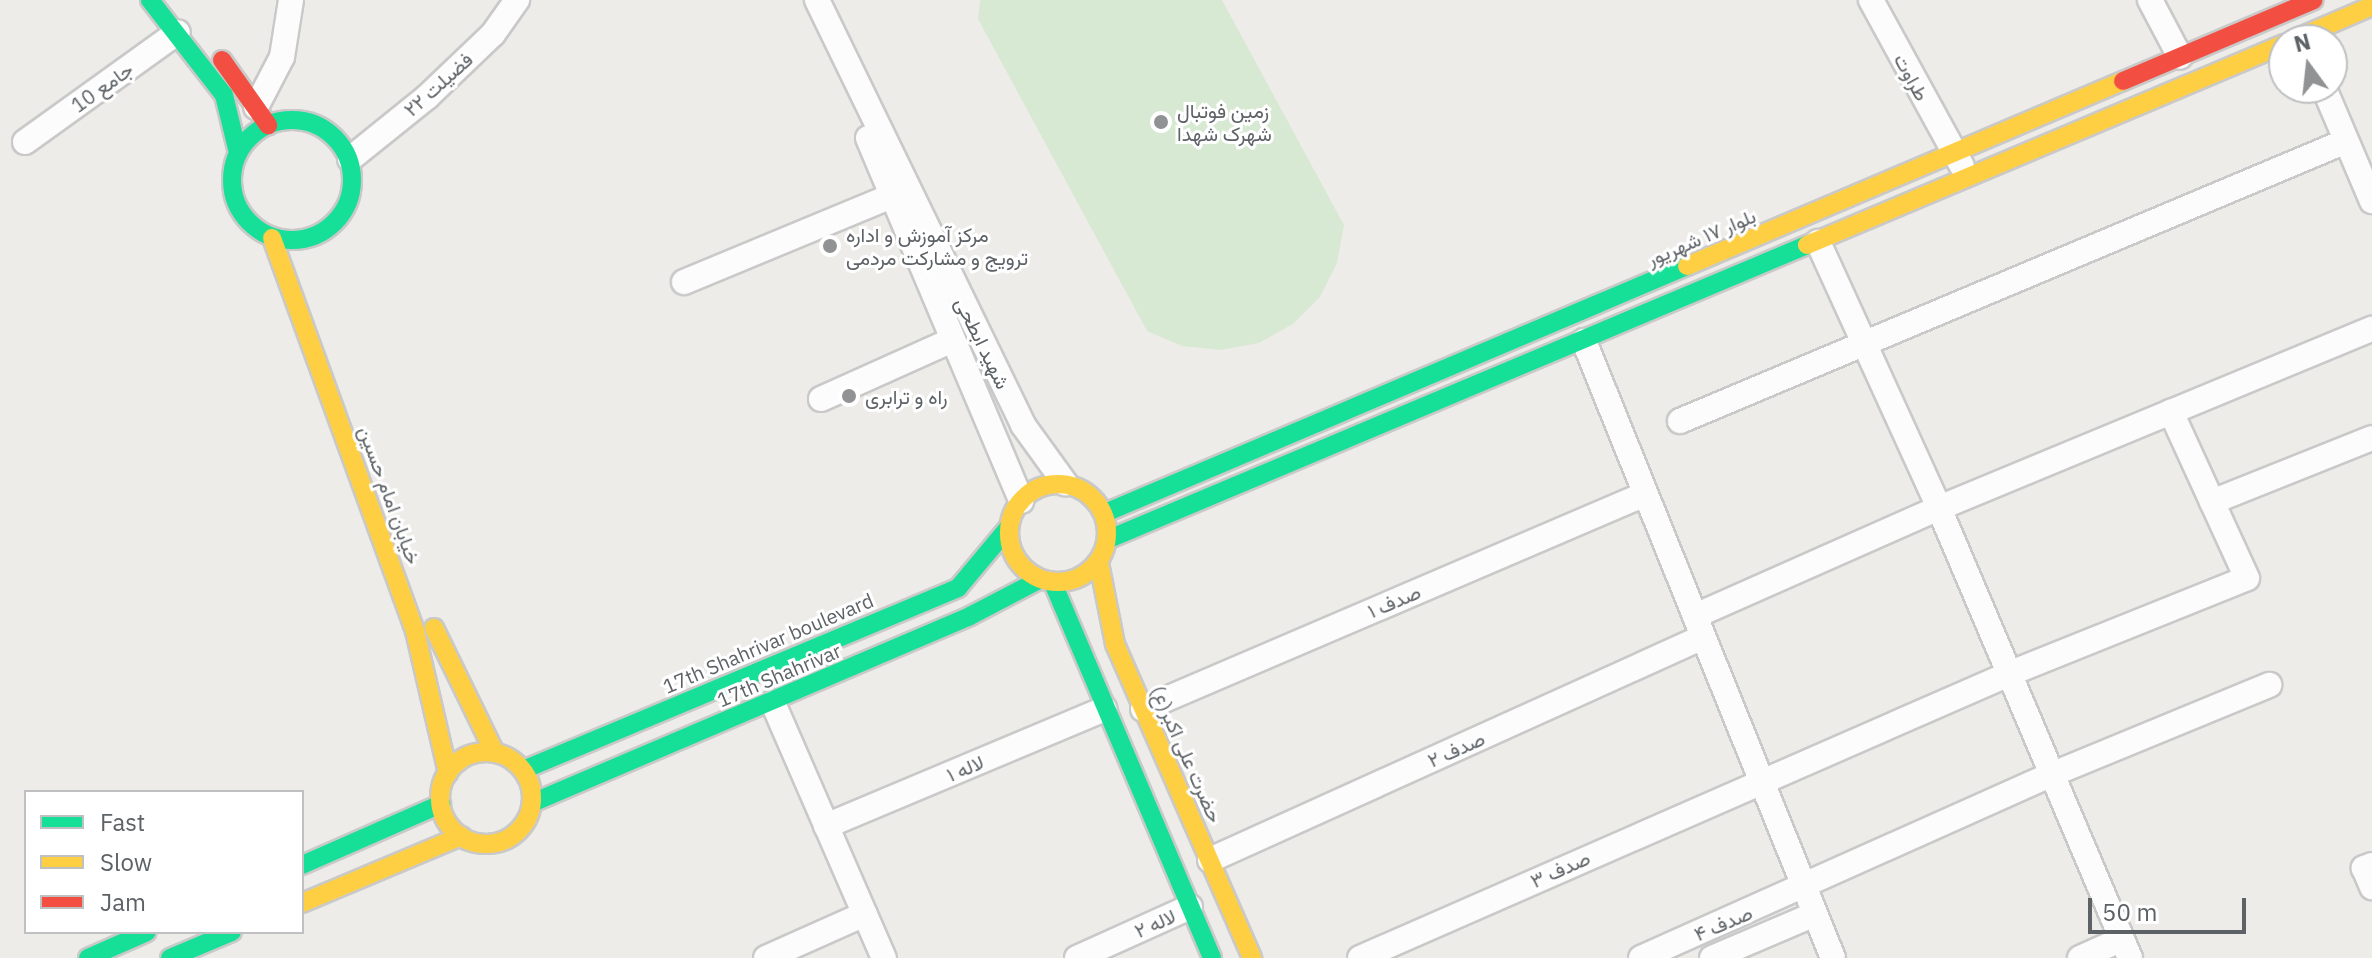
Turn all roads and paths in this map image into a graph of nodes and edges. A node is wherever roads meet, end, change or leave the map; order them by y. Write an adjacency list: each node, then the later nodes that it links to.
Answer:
1 (150, 0): 11 (street)
2 (175, 0): 16 (street)
3 (291, 0): 16 (street)
4 (517, 0): 21 (street, فضیلت ۲۲)
5 (817, 0): 14 (street, شهید ابطحی)
6 (1871, 0): 20 (street, طراوت)
7 (2150, 0): 13 (street)
8 (2314, 0): 13 (street, بلوار ۱۷ شهریور)
9 (2372, 6): 10 (street)
10 (2331, 24)
11 (178, 32): 18 (street, جامع 10); 19 (street)
12 (2268, 51): 22 (street)
13 (2180, 57): 20 (street, بلوار ۱۷ شهریور)
14 (849, 67): 23 (street, شهید ابطحی); 37 (street, شهید ابطحی)
15 (2331, 104): 17 (street)
16 (262, 116): 19 (street); 21 (street)
17 (2346, 141): 24 (street); 32 (street)
18 (25, 142)
19 (238, 153): 25 (street)
20 (1954, 153): 22 (street, طراوت); 42 (street, بلوار ۱۷ شهریور)
21 (350, 159): 25 (street)
22 (1969, 178): 26 (street)
23 (889, 197): 27 (street); 30 (street, شهید ابطحی)
24 (2372, 201)
25 (272, 238): 57 (street, خیابان امام حسین)
26 (1818, 242): 31 (street); 32 (street)
27 (684, 282)
28 (2372, 329): 34 (street, صدف ۲)
29 (327, 331): 54 (street, خیابان امام حسین)
30 (952, 340): 33 (street); 39 (street, شهید ابطحی)
31 (1584, 341): 38 (street); 44 (street)
32 (1865, 345): 35 (street); 41 (street)
33 (821, 399)
34 (2171, 412): 40 (street); 41 (street, صدف ۲)
35 (1680, 421)
36 (2372, 438): 40 (street)
37 (1065, 483): 39 (street); 42 (street)
38 (1645, 494): 47 (street); 52 (street, صدف ۱)
39 (1021, 501): 43 (street)
40 (2212, 502): 48 (street, صدف ۳)
41 (1939, 508): 47 (street, صدف ۲); 48 (street)
42 (1105, 513): 44 (street)
43 (1009, 527): 46 (street); 56 (street, 17th Shahrivar boulevard)
44 (1109, 539): 45 (street)
45 (1099, 563): 46 (street); 52 (street, حضرت علی اکبر(ع))
46 (1046, 581): 50 (street, 17th Shahrivar); 51 (street)
47 (1699, 627): 59 (street); 64 (street, صدف ۲)
48 (2011, 673): 58 (street); 59 (street, صدف ۳)
49 (2269, 685): 58 (street, صدف ۴)
50 (773, 703): 60 (street, 17th Shahrivar); 62 (street)
51 (1104, 709): 55 (street); 62 (street, لاله ۱)
52 (1143, 709): 53 (street, حضرت علی اکبر(ع))
53 (1160, 748): 55 (street); 64 (street, حضرت علی اکبر(ع))
54 (495, 753): 56 (street); 57 (street)
55 (1127, 762): 70 (street)
56 (523, 770): 60 (street)
57 (448, 773): 61 (street)
58 (2053, 774): 68 (street, صدف ۴); 75 (street)
59 (1761, 780): 68 (street); 83 (street, صدف ۳)
60 (532, 803): 63 (street)
61 (441, 804): 63 (street); 65 (street)
62 (826, 826): 71 (street)
63 (461, 836): 69 (street)
64 (1210, 860): 82 (street, حضرت علی اکبر(ع))
65 (304, 864)
66 (2372, 865): 67 (street)
67 (2372, 887)
68 (1805, 889): 72 (street); 84 (street, صدف ۴)
69 (304, 902)
70 (1190, 907): 80 (street, لاله ۲); 81 (street)
71 (865, 914): 78 (street); 79 (street)
72 (1815, 914): 85 (street, صدف ۴); 86 (street)
73 (142, 934): 76 (street)
74 (227, 934): 77 (street)
75 (2126, 949): 87 (street)
76 (88, 958)
77 (170, 958)
78 (766, 958)
79 (884, 958)
80 (1077, 958)
81 (1212, 958)
82 (1252, 958)
83 (1360, 958)
84 (1641, 958)
85 (1712, 958)
86 (1833, 958)
87 (2080, 958)

